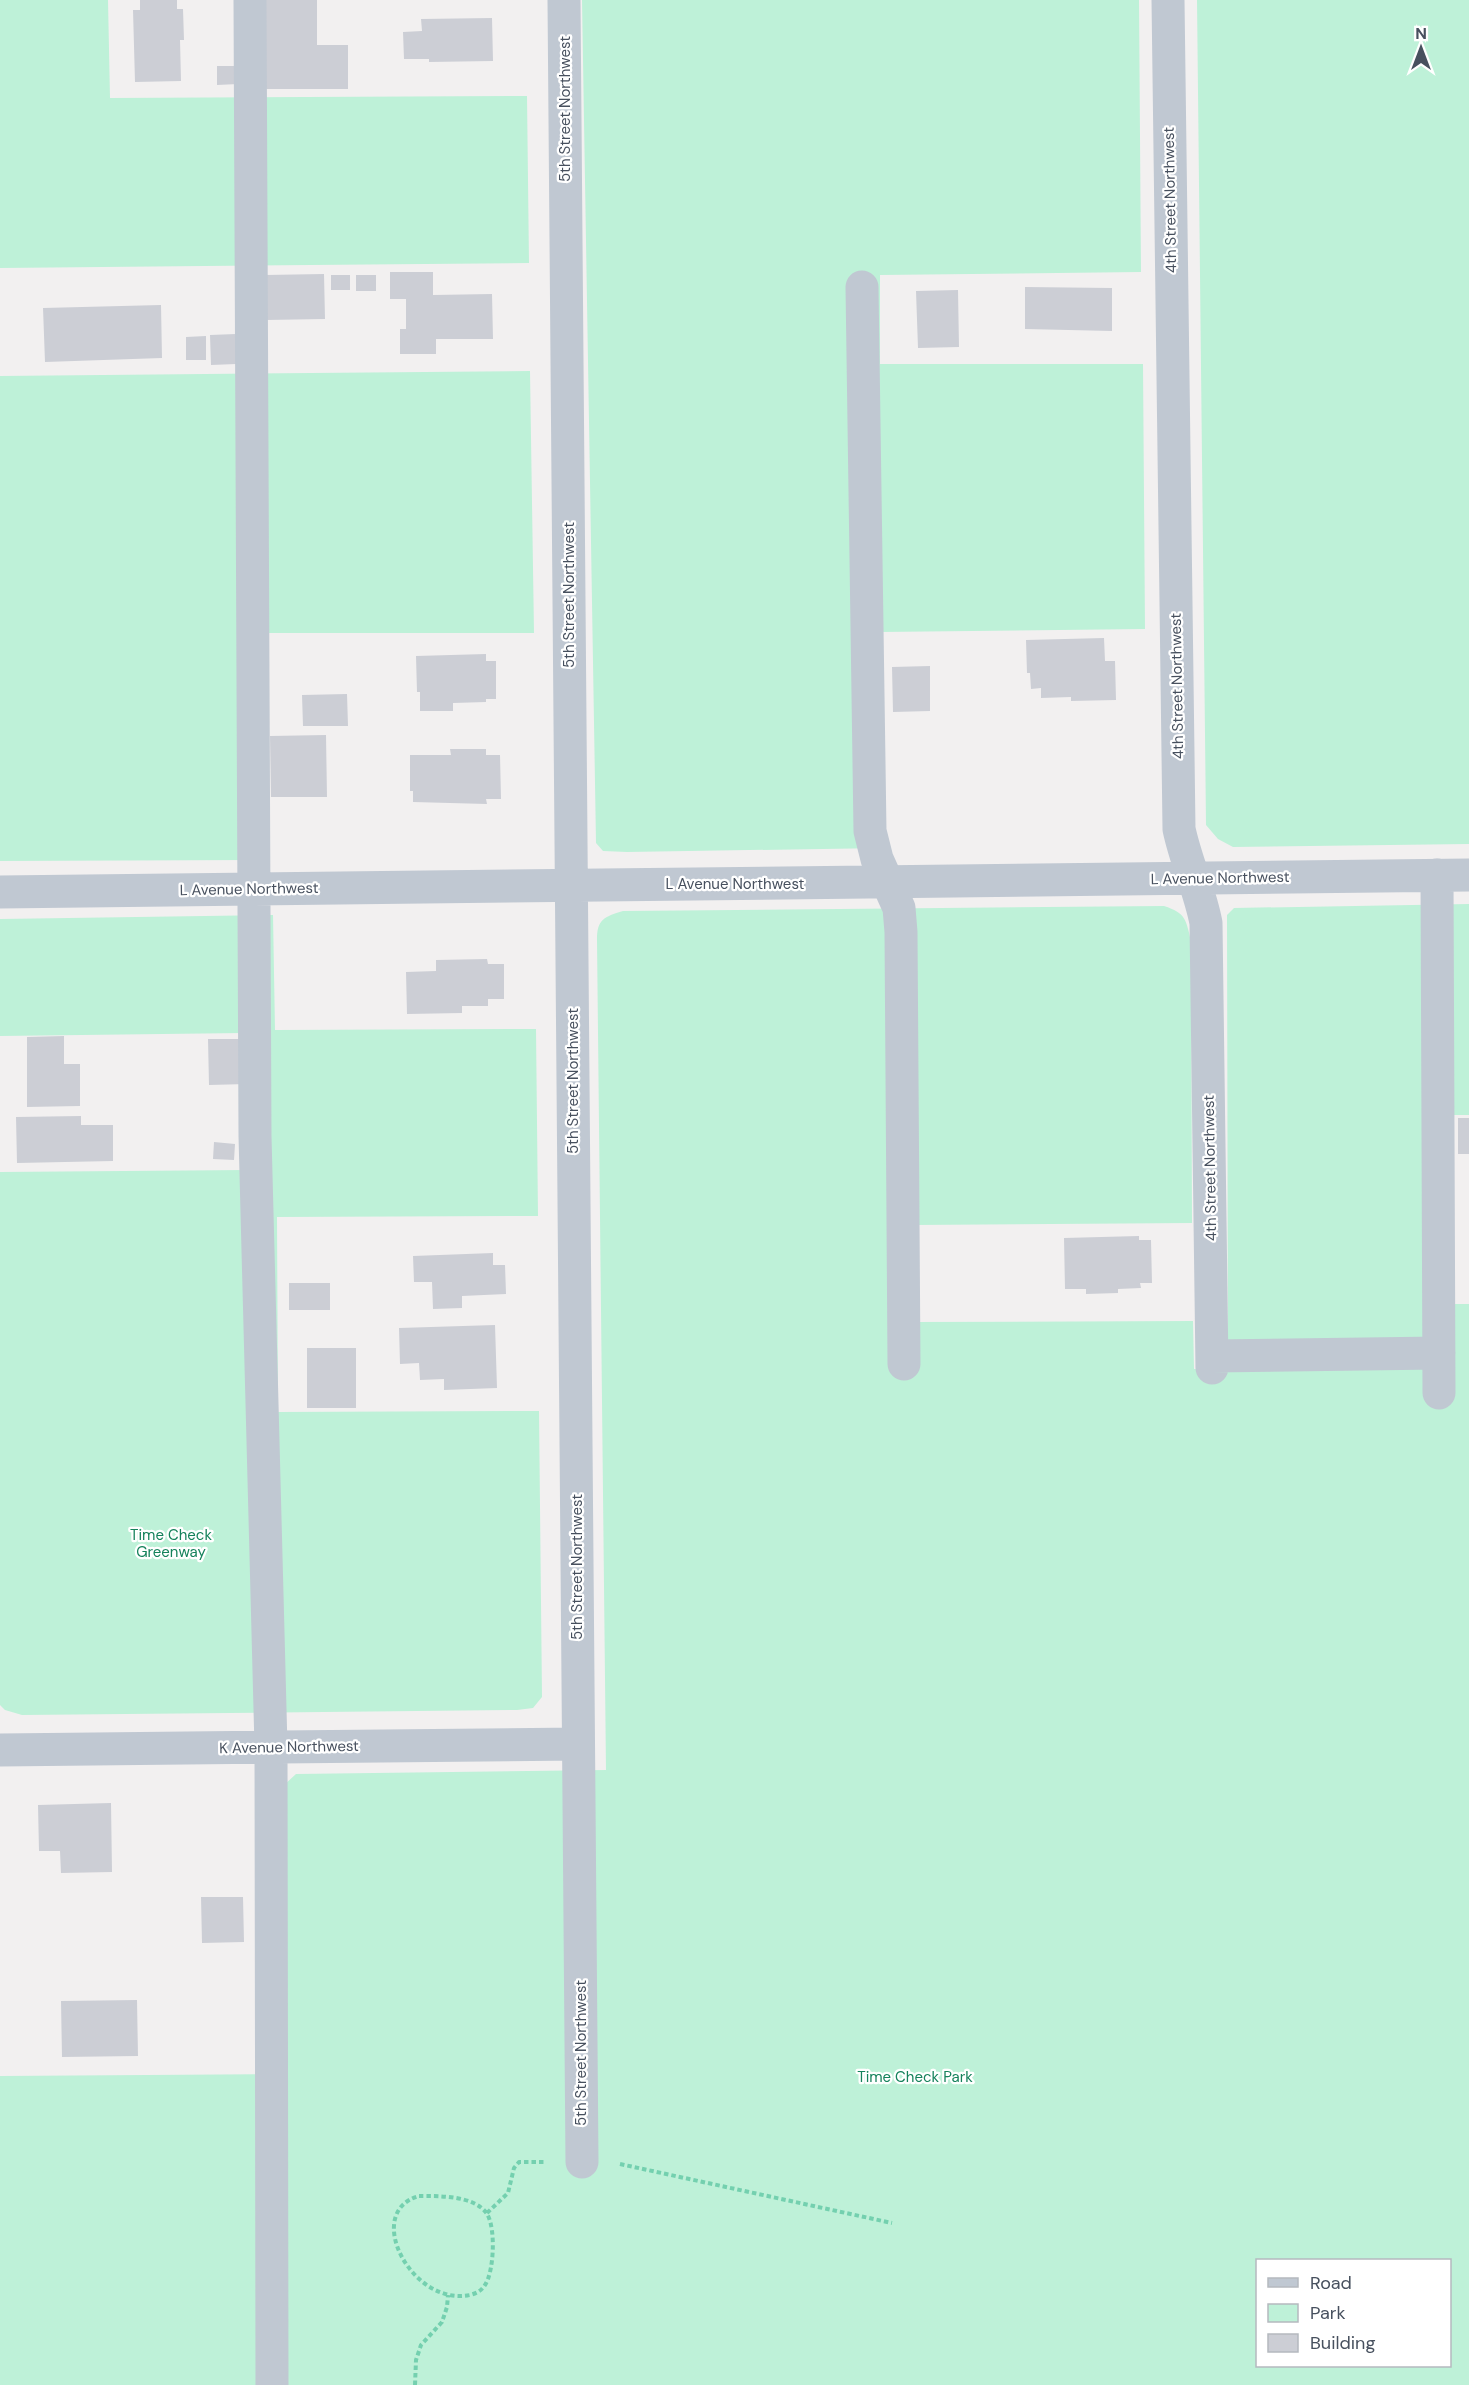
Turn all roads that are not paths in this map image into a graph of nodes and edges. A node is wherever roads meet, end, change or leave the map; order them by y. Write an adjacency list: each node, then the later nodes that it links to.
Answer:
1 (250, 0): 9 (street)
2 (564, 0): 8 (street, 5th Street Northwest)
3 (1168, 0): 6 (street, 4th Street Northwest)
4 (862, 287): 7 (street)
5 (1453, 875): 6 (street, L Avenue Northwest); 11 (street)
6 (1192, 879): 7 (street, L Avenue Northwest); 11 (street, 4th Street Northwest)
7 (888, 883): 8 (street, L Avenue Northwest); 12 (street)
8 (571, 886): 9 (street, L Avenue Northwest); 14 (street, 5th Street Northwest)
9 (255, 888): 10 (street, L Avenue Northwest); 15 (street)
10 (0, 892)
11 (1439, 1353): 13 (street)
12 (904, 1364)
13 (1439, 1393)
14 (578, 1744): 15 (street, K Avenue Northwest); 17 (street, 5th Street Northwest)
15 (271, 1747): 16 (street, K Avenue Northwest); 18 (street)
16 (0, 1750)
17 (582, 2162)
18 (272, 2385)

